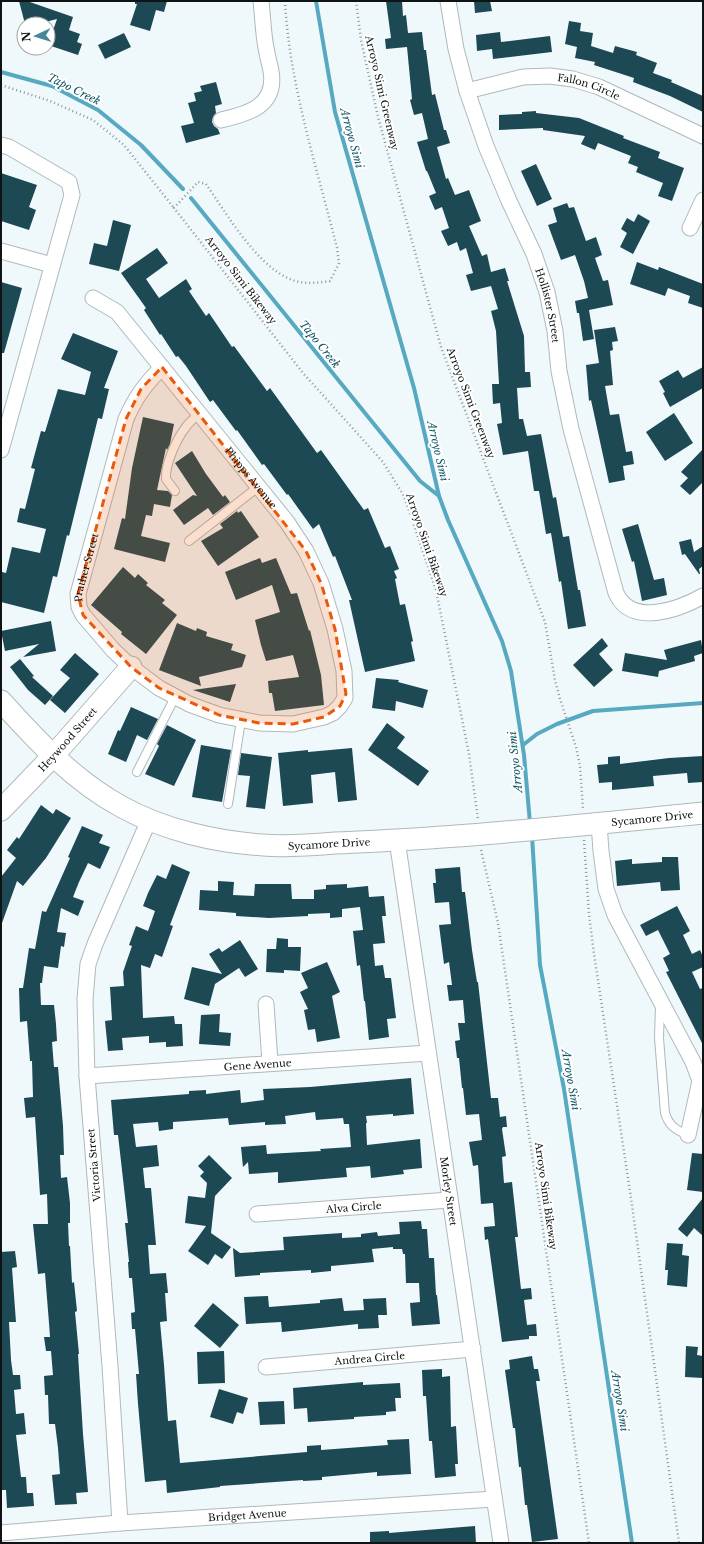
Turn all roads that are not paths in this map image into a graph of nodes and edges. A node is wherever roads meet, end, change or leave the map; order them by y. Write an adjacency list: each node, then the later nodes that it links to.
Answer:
1 (261, 1): 4 (street)
2 (448, 1): 3 (street, Hollister Street)
3 (467, 91): 5 (street, Fallon Circle); 18 (street, Hollister Street)
4 (221, 120)
5 (703, 136)
6 (1, 145): 10 (street)
7 (703, 200): 8 (street)
8 (690, 228)
9 (1, 251): 10 (street)
10 (52, 265): 14 (street)
11 (93, 298): 12 (street, Phipps Avenue)
12 (162, 368): 13 (street, Phipps Avenue); 19 (street, Prather Street)
13 (199, 413): 15 (street, Phipps Avenue); 16 (lane)
14 (1, 450)
15 (258, 487): 17 (lane); 20 (street, Phipps Avenue)
16 (175, 491)
17 (189, 541)
18 (703, 596)
19 (131, 667): 21 (street, Prather Street); 24 (main road, Heywood Street)
20 (346, 694): 23 (street, Prather Street)
21 (175, 697): 23 (street, Prather Street); 25 (lane)
22 (1, 701): 24 (main road, Sycamore Drive)
23 (241, 720): 26 (lane)
24 (53, 756): 27 (main road, Heywood Street); 29 (main road, Sycamore Drive)
25 (137, 772)
26 (228, 804)
27 (1, 810)
28 (703, 813): 30 (main road, Sycamore Drive)
29 (149, 820): 31 (main road, Sycamore Drive); 36 (street, Victoria Street)
30 (599, 823): 31 (main road, Sycamore Drive); 32 (street)
31 (397, 840): 34 (street, Morley Street)
32 (660, 1001): 37 (street); 37 (lane)
33 (266, 1004): 35 (street)
34 (428, 1053): 35 (street, Gene Avenue); 38 (street, Morley Street)
35 (270, 1063): 36 (street, Gene Avenue)
36 (87, 1076): 43 (street, Victoria Street)
37 (688, 1135)
38 (450, 1200): 39 (street, Alva Circle); 40 (street, Morley Street)
39 (257, 1214)
40 (473, 1349): 41 (street, Andrea Circle); 42 (street, Morley Street)
41 (266, 1367)
42 (494, 1499): 43 (street, Bridget Avenue); 45 (street, Morley Street)
43 (120, 1523): 44 (street, Bridget Avenue)
44 (1, 1533)
45 (501, 1543)

